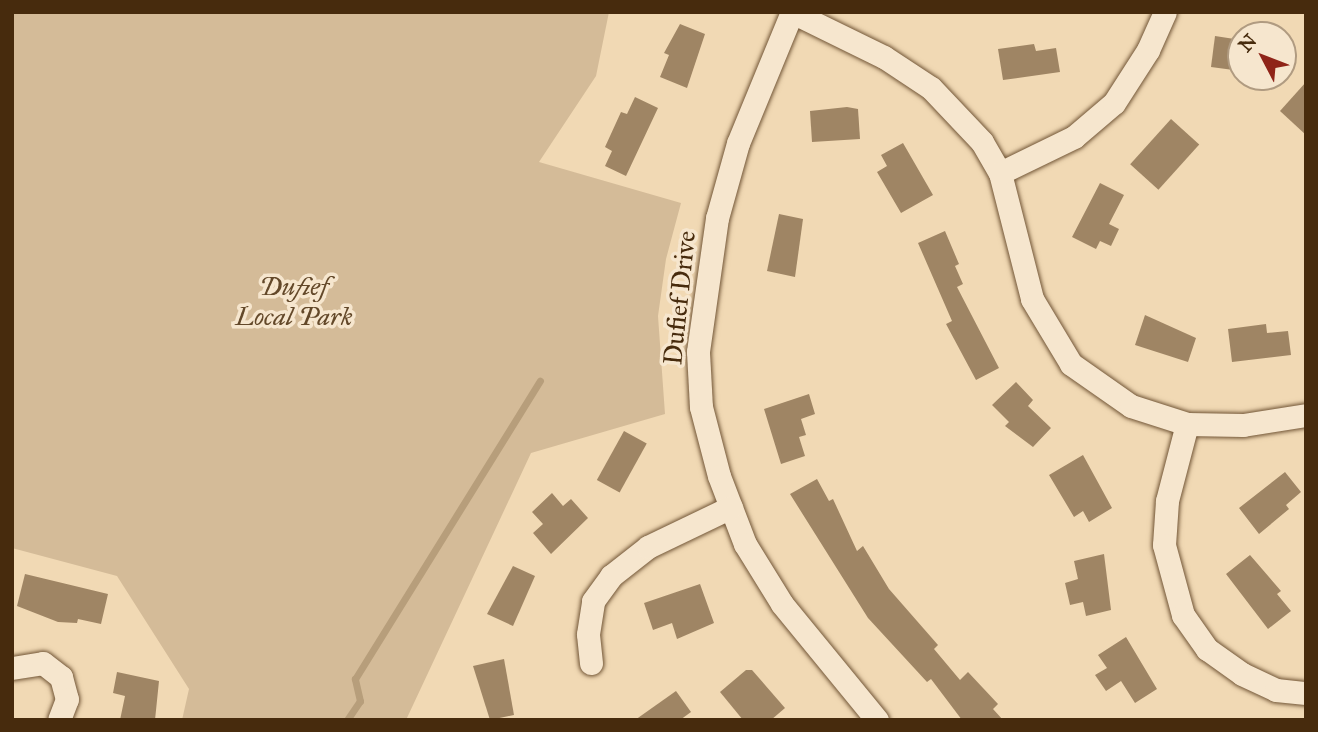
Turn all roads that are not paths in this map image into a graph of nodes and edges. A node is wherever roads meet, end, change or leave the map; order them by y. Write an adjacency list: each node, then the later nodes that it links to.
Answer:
1 (792, 12): 3 (street); 6 (street, Dufief Drive)
2 (1165, 12): 3 (street)
3 (1000, 173): 5 (street)
4 (1306, 415): 5 (street)
5 (1187, 424): 9 (street)
6 (731, 508): 7 (street); 11 (street, Dufief Drive)
7 (591, 663)
8 (12, 667): 10 (street)
9 (1306, 693)
10 (59, 720)
11 (877, 720)

